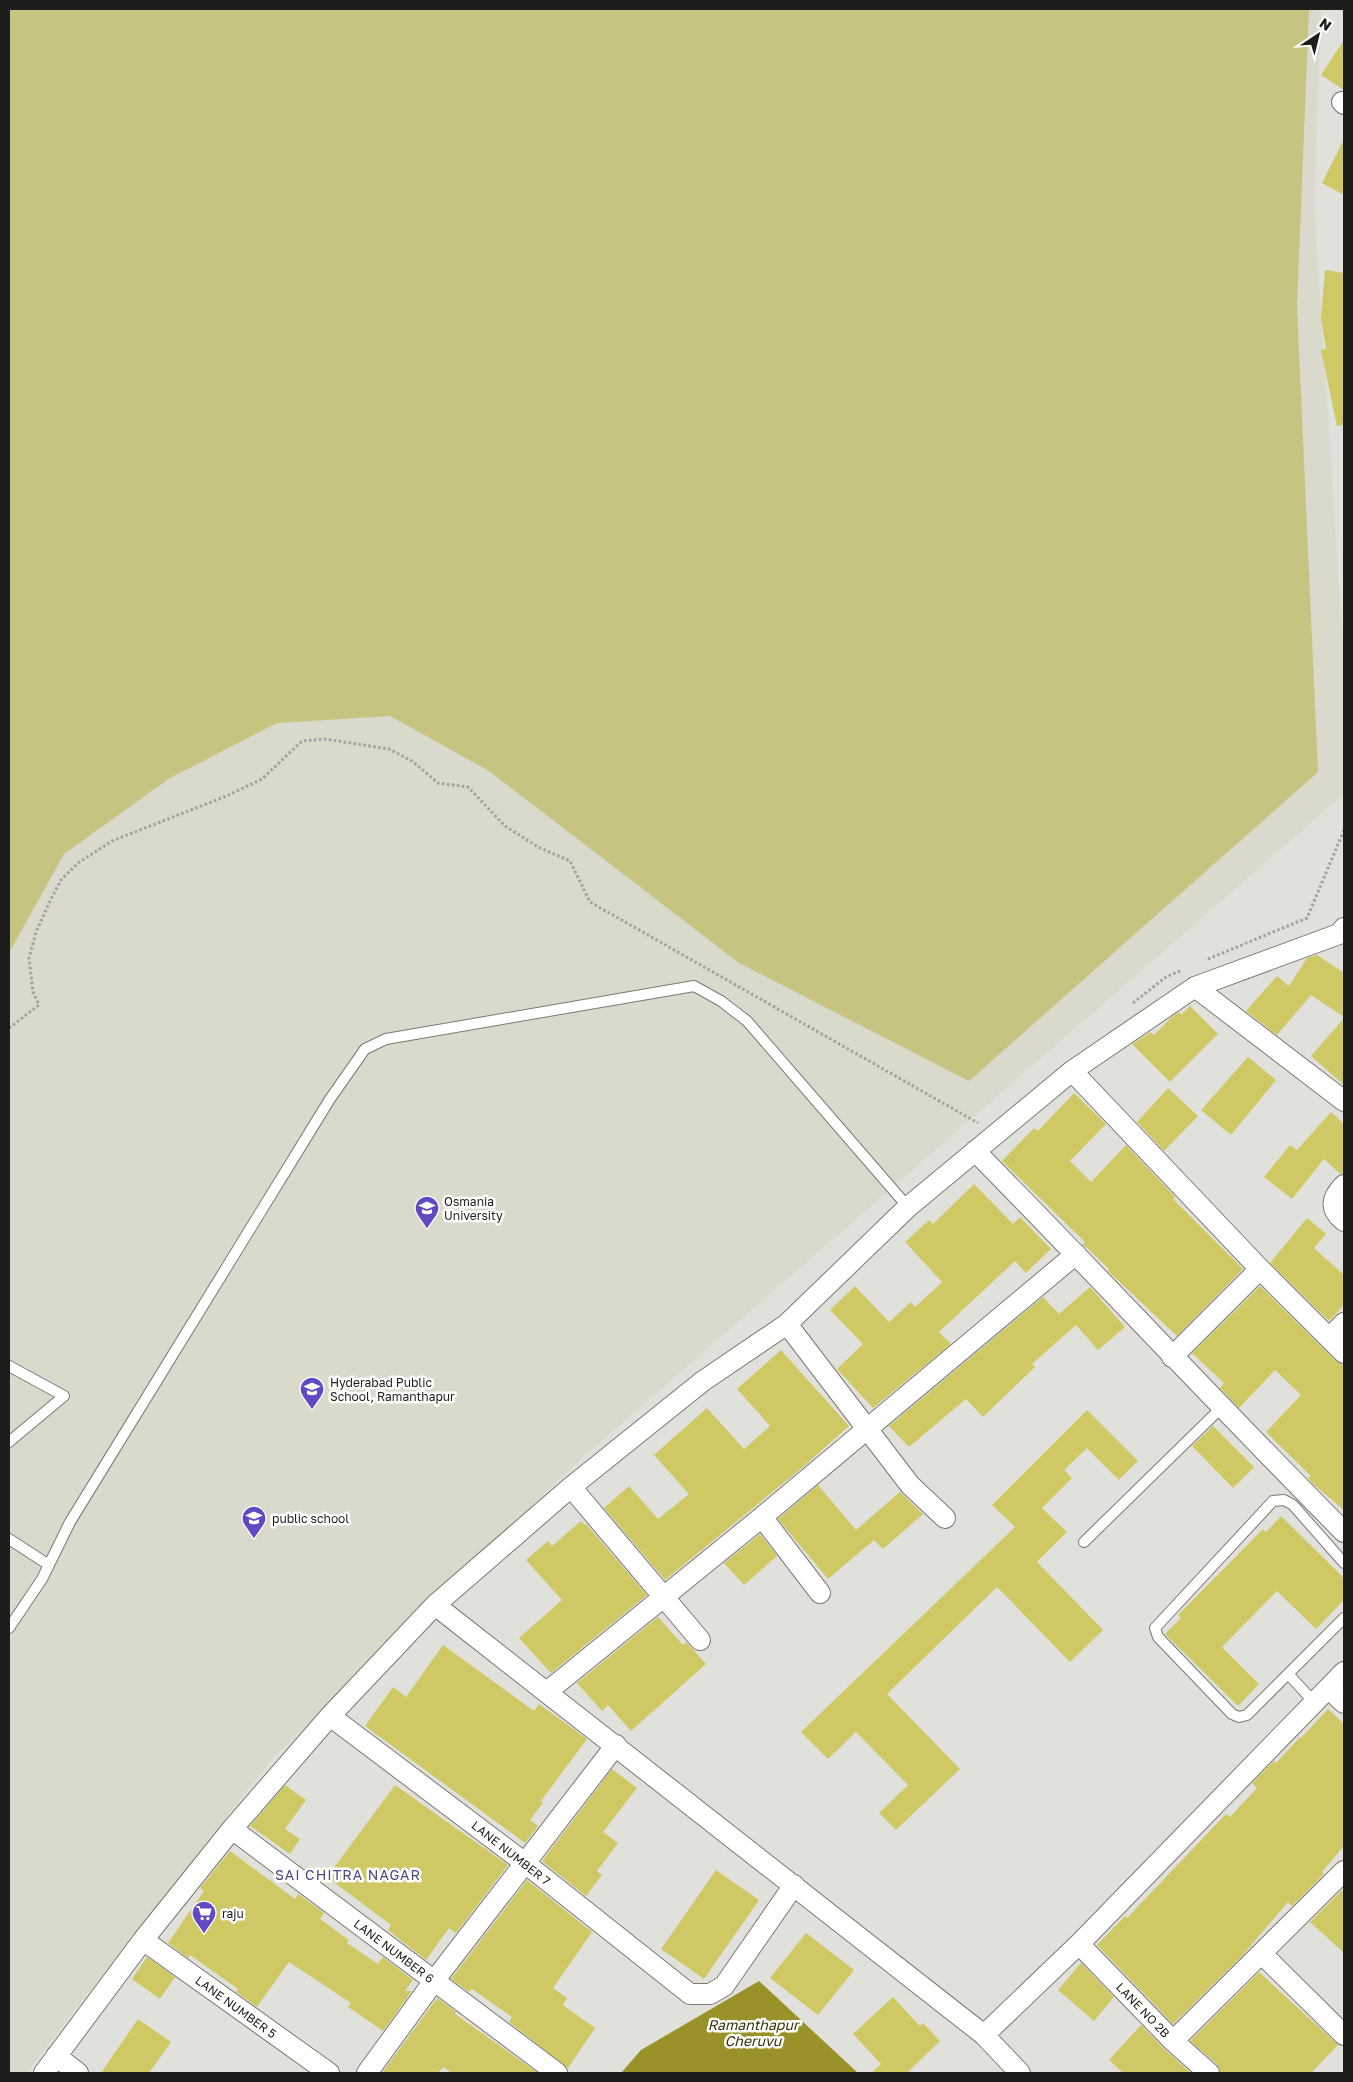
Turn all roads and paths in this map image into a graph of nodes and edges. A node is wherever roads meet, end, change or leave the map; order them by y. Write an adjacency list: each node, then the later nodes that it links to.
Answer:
1 (1344, 830): 3 (path)
2 (1342, 933): 5 (street)
3 (1201, 962)
4 (1184, 969): 6 (path)
5 (1196, 987): 8 (street); 9 (street)
6 (1128, 1008)
7 (9, 1028): 10 (path)
8 (1072, 1071): 11 (street); 16 (street)
9 (1344, 1101)
10 (981, 1125)
11 (975, 1151): 13 (street); 15 (street)
12 (1344, 1185): 14 (street)
13 (908, 1207): 18 (street); 33 (lane)
14 (1344, 1221)
15 (1076, 1254): 21 (street); 24 (street)
16 (1260, 1269): 19 (street); 21 (street)
17 (1344, 1323): 19 (street)
18 (787, 1324): 24 (street); 26 (street)
19 (1329, 1338): 20 (street)
20 (1344, 1353)
21 (1172, 1357): 23 (street)
22 (9, 1366): 25 (lane)
23 (1221, 1408): 29 (street); 31 (lane)
24 (868, 1428): 27 (street); 28 (street)
25 (9, 1442)
26 (571, 1487): 35 (street); 36 (street)
27 (762, 1517): 34 (street); 35 (street)
28 (945, 1518)
29 (1344, 1532)
30 (9, 1539): 33 (lane)
31 (1084, 1542)
32 (1344, 1563): 41 (lane)
33 (49, 1565): 38 (lane)
34 (820, 1593)
35 (665, 1596): 39 (street); 42 (street)
36 (435, 1605): 42 (street); 45 (street)
37 (1344, 1618): 41 (lane)
38 (9, 1628)
39 (700, 1640)
40 (1344, 1672): 43 (street)
41 (1288, 1674): 43 (lane)
42 (548, 1691): 46 (street)
43 (1322, 1696): 44 (street); 52 (street)
44 (1344, 1703)
45 (330, 1716): 47 (street); 48 (street, LANE NUMBER 7)
46 (616, 1746): 48 (street); 50 (street)
47 (232, 1829): 51 (street); 54 (street, LANE NUMBER 6)
48 (525, 1863): 50 (street, LANE NUMBER 7); 54 (street)
49 (1344, 1873): 53 (street)
50 (794, 1885): 55 (street)
51 (143, 1940): 58 (street); 61 (street, LANE NUMBER 5)
52 (1079, 1944): 55 (street); 57 (street, LANE NO 2B)
53 (1262, 1954): 56 (street); 57 (street)
54 (434, 1981): 62 (street); 63 (street, LANE NUMBER 6)
55 (984, 2034): 64 (street)
56 (1344, 2035)
57 (1174, 2041): 65 (street, LANE NO 2B)
58 (56, 2056): 59 (street); 60 (street)
59 (44, 2073)
60 (78, 2073)
61 (329, 2073)
62 (367, 2073)
63 (557, 2073)
64 (1020, 2073)
65 (1209, 2073)

